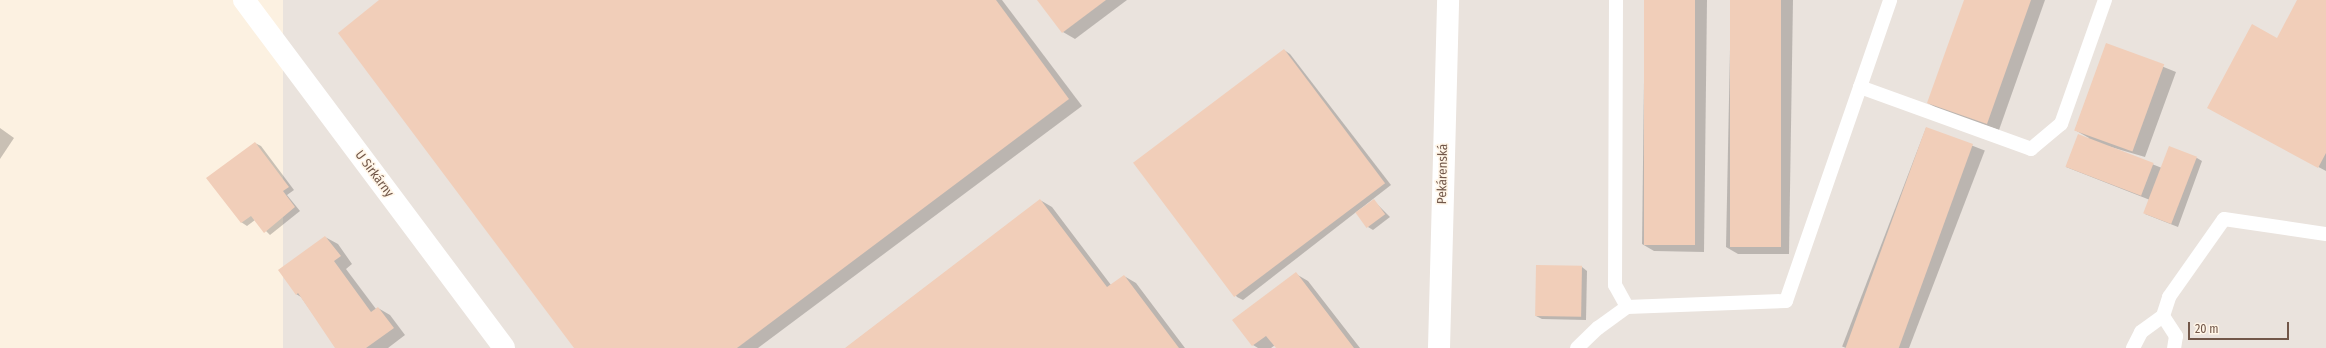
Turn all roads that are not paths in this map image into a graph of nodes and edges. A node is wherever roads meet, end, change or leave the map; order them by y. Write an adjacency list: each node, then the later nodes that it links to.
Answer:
1 (244, 0): 10 (street, U Sirkárny)
2 (1448, 0): 11 (street, Pekárenská)
3 (1616, 0): 8 (lane)
4 (1890, 0): 6 (lane)
5 (2105, 0): 6 (lane)
6 (1860, 87): 8 (lane)
7 (2326, 234): 9 (lane)
8 (1627, 307): 12 (lane)
9 (2163, 316): 13 (lane); 14 (lane)
10 (504, 348)
11 (1439, 348)
12 (1577, 348)
13 (2134, 348)
14 (2174, 348)

